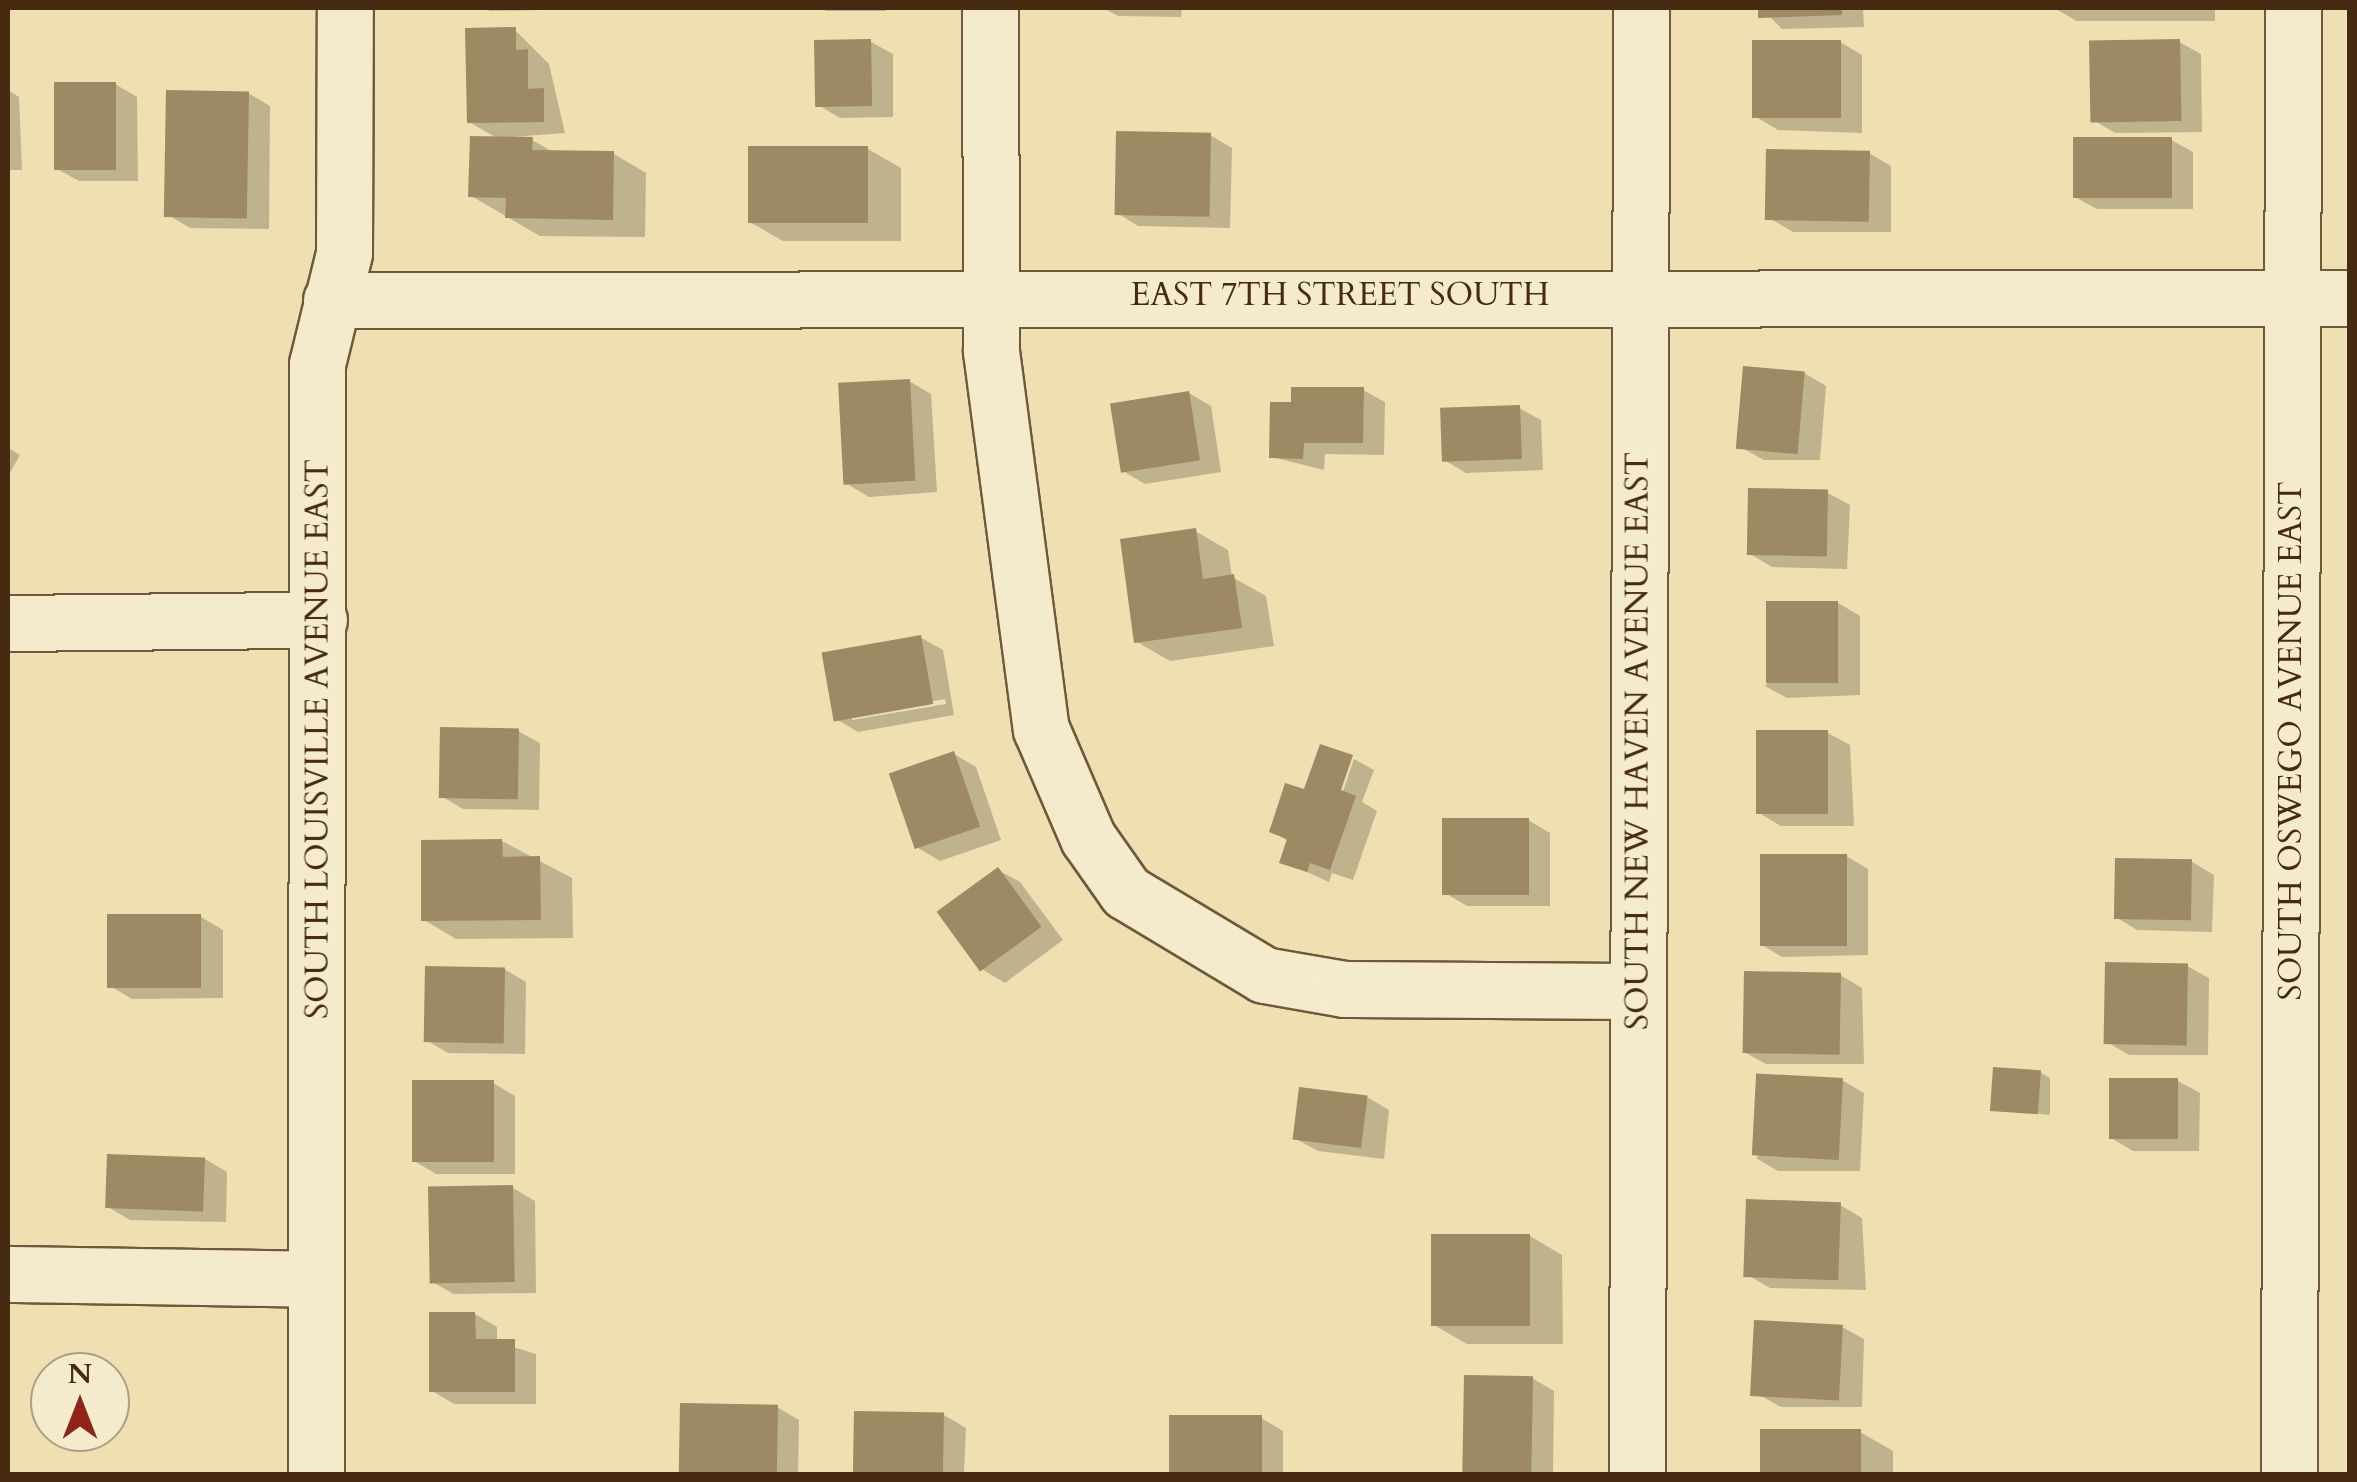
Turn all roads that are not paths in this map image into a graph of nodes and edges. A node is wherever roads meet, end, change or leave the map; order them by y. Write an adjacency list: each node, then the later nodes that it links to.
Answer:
1 (345, 8): 9 (street, SOUTH LOUISVILLE AVENUE EAST)
2 (990, 8): 6 (street)
3 (1641, 8): 5 (street, SOUTH NEW HAVEN AVENUE EAST)
4 (2293, 8): 7 (street, SOUTH OSWEGO AVENUE EAST)
5 (1640, 294): 6 (street, EAST 7TH STREET SOUTH); 7 (street, EAST 7TH STREET SOUTH); 12 (street, SOUTH NEW HAVEN AVENUE EAST)
6 (988, 297): 9 (street, EAST 7TH STREET SOUTH); 12 (street)
7 (2293, 298): 8 (street, EAST 7TH STREET SOUTH); 17 (street, SOUTH OSWEGO AVENUE EAST)
8 (2350, 298)
9 (331, 300): 10 (street, SOUTH LOUISVILLE AVENUE EAST)
10 (319, 620): 11 (street); 14 (street, SOUTH LOUISVILLE AVENUE EAST)
11 (8, 622)
12 (1635, 990): 16 (street, SOUTH NEW HAVEN AVENUE EAST)
13 (8, 1274): 14 (street)
14 (316, 1279): 15 (street, SOUTH LOUISVILLE AVENUE EAST)
15 (316, 1474)
16 (1637, 1474)
17 (2289, 1474)

